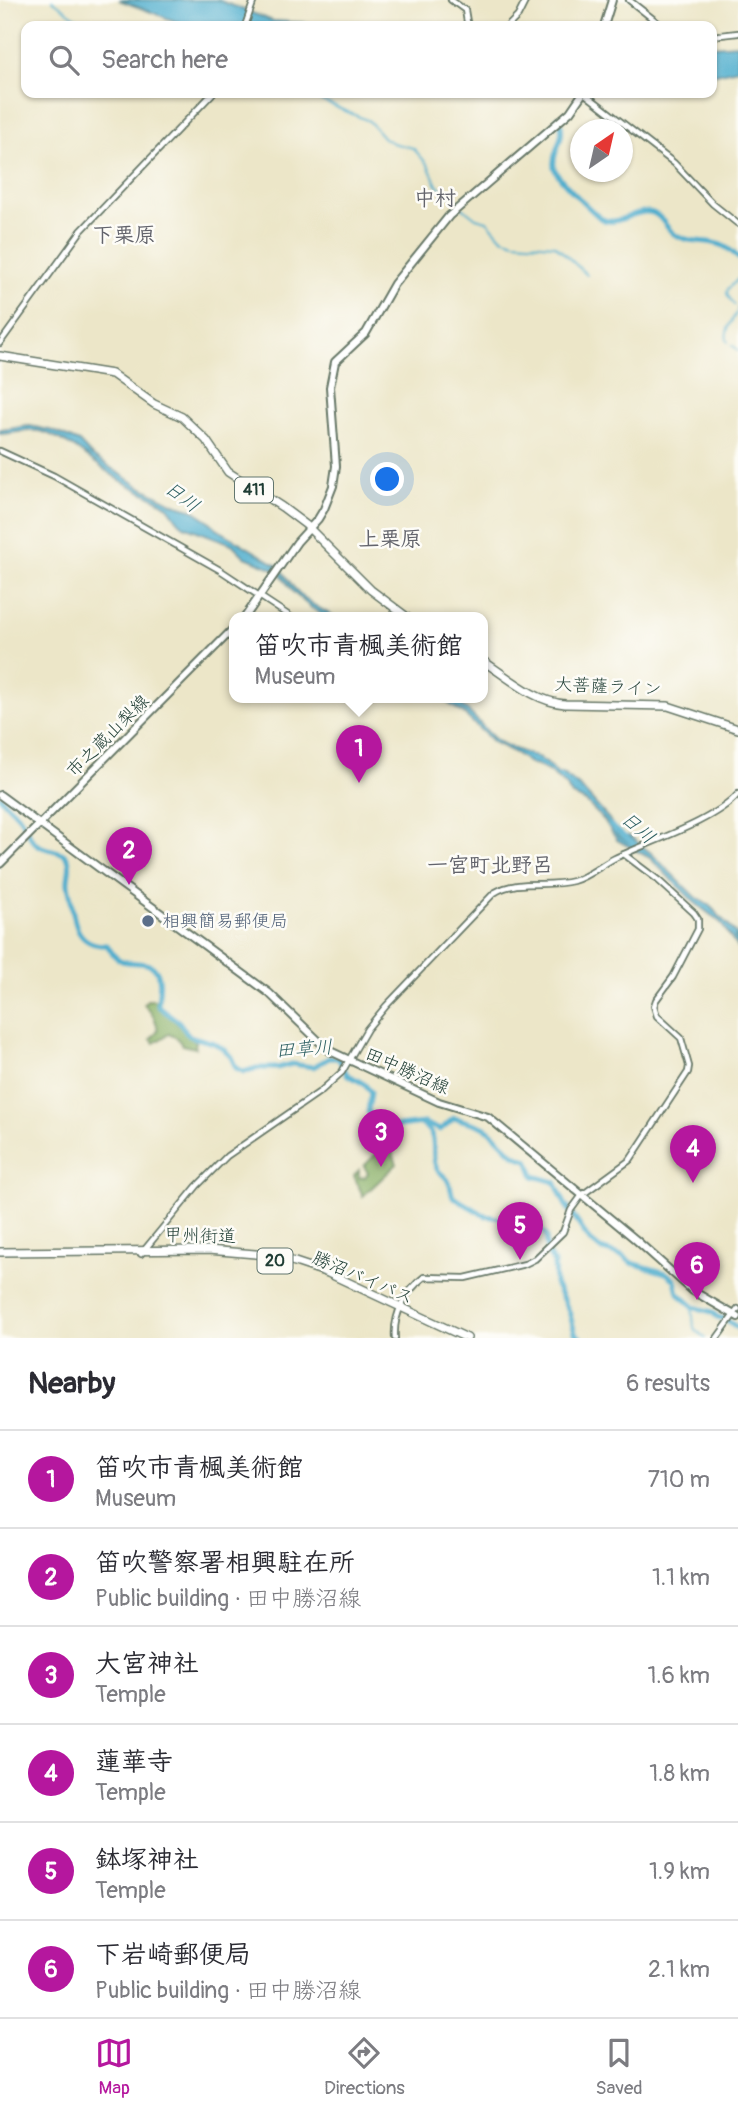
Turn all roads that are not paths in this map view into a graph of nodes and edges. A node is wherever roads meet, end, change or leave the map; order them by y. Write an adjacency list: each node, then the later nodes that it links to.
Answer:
1 (451, 0): 7 (street)
2 (526, 0): 8 (street)
3 (612, 0): 9 (main road)
4 (629, 0): 10 (street)
5 (253, 3): 6 (street)
6 (247, 21)
7 (467, 21)
8 (513, 21)
9 (606, 21)
10 (656, 21)
11 (738, 33): 12 (street)
12 (717, 35)
13 (208, 98): 17 (street)
14 (580, 98): 20 (main road)
15 (590, 98): 16 (street)
16 (738, 224)
17 (0, 342)
18 (0, 356): 20 (highway, 411)
19 (0, 451): 21 (street)
20 (310, 529): 21 (main road); 24 (highway, 411)
21 (260, 596): 22 (main road); 23 (street)
22 (249, 612)
23 (284, 612)
24 (400, 612)
25 (229, 633): 30 (main road, 市之蔵山梨線)
26 (488, 665): 27 (highway, 大菩薩ライン)
27 (738, 729)
28 (0, 794): 30 (main road, 田中勝沼線)
29 (738, 794): 31 (street)
30 (40, 824): 32 (main road, 市之蔵山梨線); 33 (main road, 田中勝沼線)
31 (626, 853): 33 (street); 34 (street)
32 (0, 864)
33 (348, 1063): 34 (main road, 田中勝沼線); 35 (street)
34 (582, 1195): 37 (street); 38 (main road, 田中勝沼線)
35 (142, 1252): 36 (highway, 勝沼バイパス / 20); 37 (highway, 勝沼バイパス / 20)
36 (0, 1254)
37 (400, 1308): 39 (highway, 勝沼バイパス / 20); 40 (street)
38 (735, 1315): 41 (street)
39 (458, 1336)
40 (395, 1338)
41 (717, 1338)

